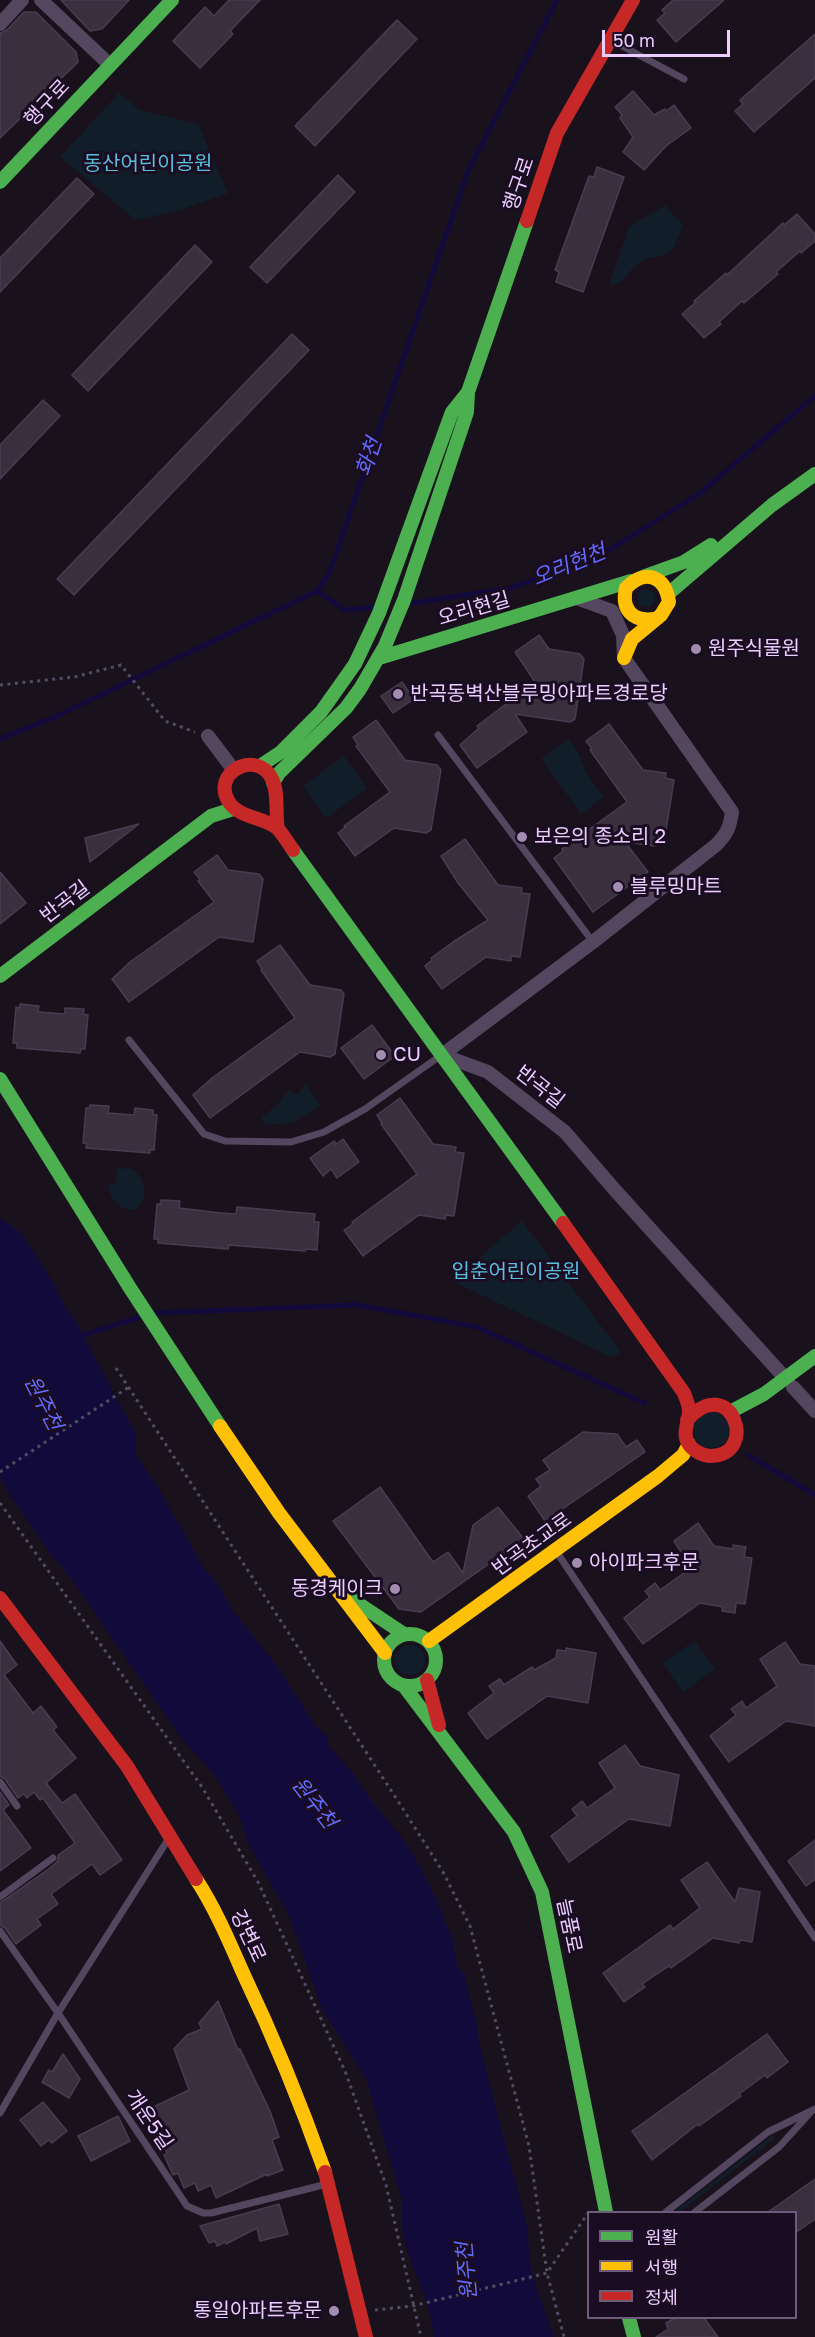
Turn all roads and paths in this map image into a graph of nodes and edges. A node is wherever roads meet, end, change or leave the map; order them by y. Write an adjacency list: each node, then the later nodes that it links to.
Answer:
1 (22, 0): 5 (street)
2 (41, 0): 7 (street)
3 (172, 0): 7 (street, 행구로)
4 (633, 0): 10 (street, 행구로)
5 (0, 24)
6 (622, 46): 8 (lane)
7 (110, 64): 9 (street, 행구로)
8 (684, 79)
9 (0, 182)
10 (468, 392): 20 (street, 행구로); 25 (street, 행구로)
11 (815, 474): 12 (street)
12 (772, 505): 13 (street); 15 (street)
13 (645, 576): 14 (street); 15 (street)
14 (631, 581): 16 (street, 오리현길); 17 (street)
15 (668, 594): 19 (street)
16 (579, 598): 18 (street); 20 (street, 오리현길)
17 (626, 610): 18 (street); 19 (street)
18 (612, 611): 21 (street)
19 (654, 620): 21 (street)
20 (382, 652): 27 (street)
21 (624, 658): 33 (street)
22 (0, 685): 24 (path)
23 (438, 735): 33 (lane)
24 (208, 736): 26 (street)
25 (260, 766): 26 (street); 27 (street)
26 (233, 769): 28 (street)
27 (273, 788): 30 (street); 32 (street)
28 (224, 795): 29 (street); 31 (street)
29 (233, 809): 30 (street); 31 (street)
30 (249, 814): 32 (street)
31 (211, 816): 34 (street, 반곡길)
32 (278, 829): 36 (street)
33 (593, 942): 36 (street)
34 (0, 976)
35 (129, 1040): 36 (lane)
36 (442, 1054): 41 (street, 반곡길); 43 (street)
37 (0, 1079): 55 (street)
38 (815, 1356): 41 (street)
39 (116, 1368): 42 (path)
40 (815, 1371): 41 (street)
41 (789, 1382): 45 (street, 반곡길); 46 (street); 48 (street)
42 (129, 1387): 51 (path); 80 (path)
43 (684, 1393): 44 (street); 47 (street)
44 (705, 1404): 46 (street); 47 (street)
45 (815, 1411)
46 (730, 1412): 48 (street)
47 (687, 1420): 49 (street)
48 (737, 1428): 50 (street)
49 (689, 1444): 50 (street); 52 (street)
50 (701, 1454): 52 (street)
51 (0, 1472)
52 (658, 1476): 54 (street, 반곡초교로)
53 (0, 1503): 81 (path)
54 (556, 1551): 58 (street, 반곡초교로); 69 (lane)
55 (341, 1592): 57 (street); 59 (street)
56 (0, 1598): 65 (street, 강변로)
57 (404, 1634): 58 (street); 59 (street)
58 (429, 1641): 60 (street)
59 (385, 1653): 61 (street)
60 (427, 1680): 61 (street); 62 (street)
61 (404, 1686): 62 (street, 늘품로)
62 (441, 1733): 74 (street, 늘품로)
63 (0, 1782): 64 (lane)
64 (17, 1806)
65 (170, 1836): 70 (lane); 73 (street, 강변로)
66 (53, 1858): 67 (lane)
67 (0, 1897)
68 (0, 1931): 70 (lane, 개운5길)
69 (815, 1938)
70 (58, 2013): 72 (lane); 73 (lane, 개운5길)
71 (814, 2112): 77 (lane); 78 (lane)
72 (0, 2113)
73 (329, 2183): 82 (street, 강변로)
74 (602, 2192): 75 (path); 76 (street, 늘품로)
75 (589, 2211)
76 (606, 2211)
77 (667, 2211)
78 (696, 2211)
79 (587, 2214): 80 (path)
80 (547, 2273): 81 (path); 86 (path)
81 (413, 2306): 82 (path); 85 (path)
82 (360, 2312): 84 (street, 강변로)
83 (629, 2319): 87 (street)
84 (366, 2337)
85 (421, 2337)
86 (564, 2337)
87 (634, 2337)

